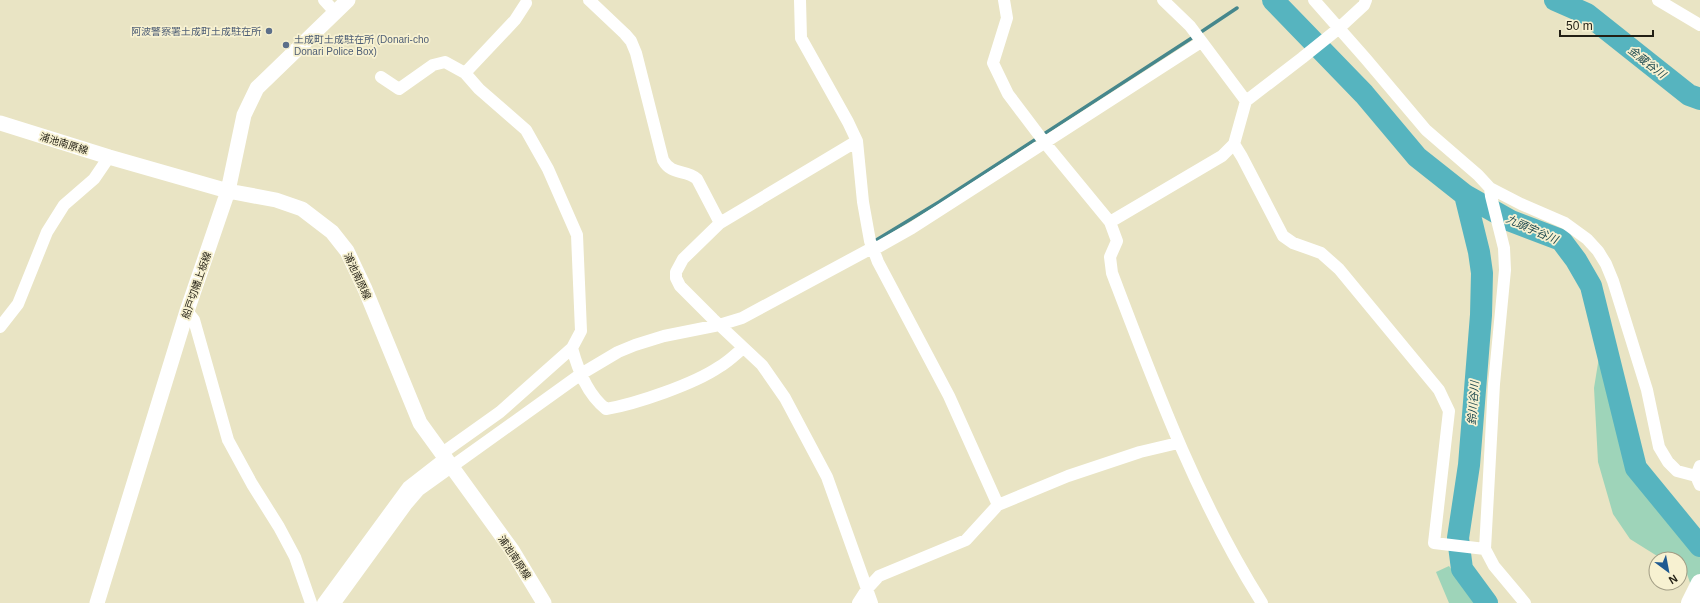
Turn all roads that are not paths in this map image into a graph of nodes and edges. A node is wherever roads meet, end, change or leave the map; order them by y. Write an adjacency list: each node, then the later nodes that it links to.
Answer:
1 (324, 0): 11 (street)
2 (348, 0): 11 (main road, 船戸切幡上板線)
3 (588, 0): 26 (street)
4 (800, 0): 20 (street)
5 (1004, 0): 19 (street)
6 (1163, 0): 14 (street)
7 (1314, 0): 13 (street)
8 (1366, 0): 13 (street)
9 (1658, 0): 12 (street)
10 (528, 1): 15 (street)
11 (335, 12): 23 (main road, 船戸切幡上板線)
12 (1700, 25)
13 (1337, 30): 17 (street); 24 (street)
14 (1198, 38): 17 (street); 19 (street)
15 (465, 73): 16 (street); 31 (street)
16 (381, 76)
17 (1246, 101): 21 (street)
18 (0, 124): 22 (main road, 浦池南原線)
19 (1042, 139): 25 (street); 27 (street)
20 (857, 141): 26 (street); 27 (street)
21 (1234, 144): 25 (street); 38 (street)
22 (109, 157): 23 (main road, 浦池南原線); 30 (street)
23 (228, 191): 28 (main road, 船戸切幡上板線); 35 (main road, 浦池南原線)
24 (1490, 192): 36 (street); 38 (street)
25 (1110, 222): 34 (street)
26 (720, 224): 29 (street)
27 (872, 246): 29 (street); 37 (street)
28 (187, 311): 41 (main road, 船戸切幡上板線); 42 (street)
29 (716, 322): 32 (street); 33 (street)
30 (0, 327)
31 (572, 348): 33 (street); 35 (street)
32 (744, 348): 33 (street); 40 (street)
33 (579, 372): 35 (street)
34 (1178, 443): 37 (street); 48 (street)
35 (446, 460): 43 (street); 44 (street); 45 (main road, 浦池南原線)
36 (1699, 476)
37 (998, 505): 40 (street)
38 (1479, 548): 49 (street)
39 (1700, 582): 50 (highway)
40 (867, 588): 46 (street); 47 (street)
41 (97, 603)
42 (311, 603)
43 (322, 603)
44 (335, 603)
45 (544, 603)
46 (858, 603)
47 (872, 603)
48 (1262, 603)
49 (1525, 603)
50 (1690, 603)

